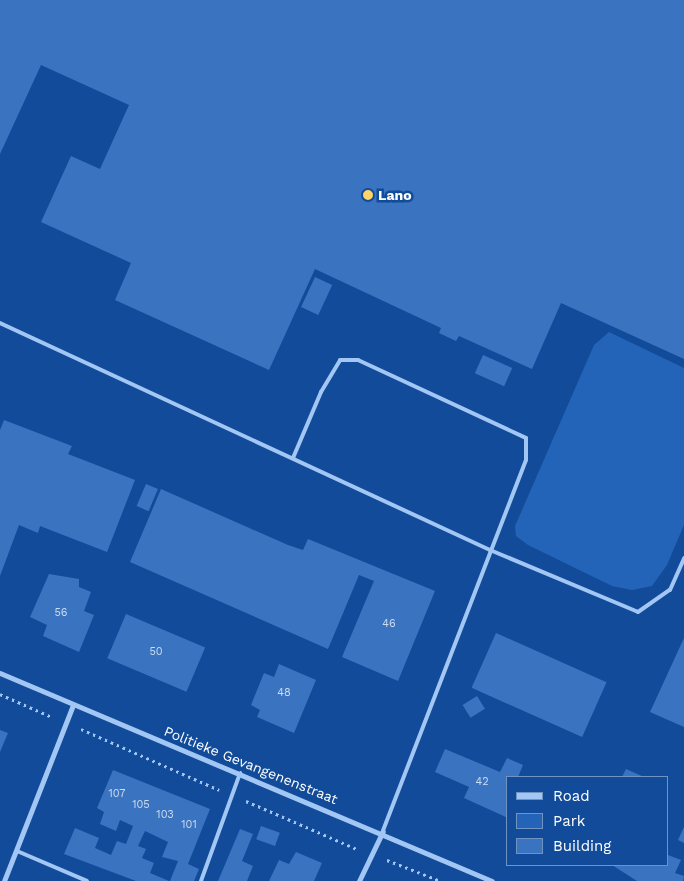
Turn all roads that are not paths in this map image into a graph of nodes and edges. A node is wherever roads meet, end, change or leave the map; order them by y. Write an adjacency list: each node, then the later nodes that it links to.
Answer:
1 (0, 323): 2 (lane)
2 (293, 458): 3 (lane); 3 (lane)
3 (490, 550): 4 (lane); 8 (lane)
4 (684, 558)
5 (0, 673): 6 (street, Politieke Gevangenenstraat)
6 (72, 705): 7 (street, Politieke Gevangenenstraat); 9 (street)
7 (240, 773): 8 (street, Politieke Gevangenenstraat); 12 (lane)
8 (383, 831): 13 (street); 14 (street, Politieke Gevangenenstraat)
9 (17, 851): 10 (street); 11 (lane)
10 (4, 881)
11 (87, 881)
12 (201, 881)
13 (359, 881)
14 (492, 881)

